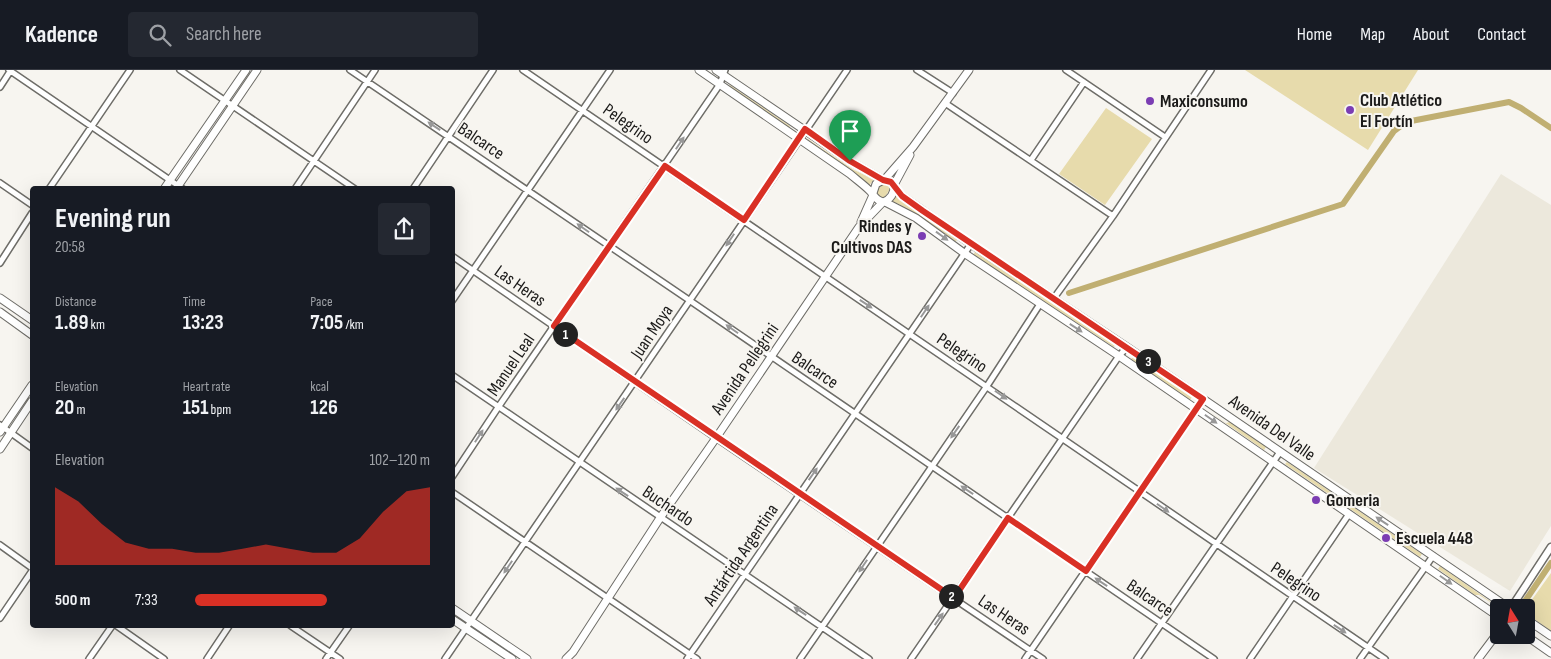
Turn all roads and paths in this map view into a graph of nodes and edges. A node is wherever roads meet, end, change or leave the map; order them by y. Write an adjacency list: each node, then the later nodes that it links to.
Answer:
1 (10, 70): 21 (street); 27 (street)
2 (130, 70): 27 (street)
3 (180, 70): 23 (street)
4 (246, 70): 23 (main road)
5 (256, 70): 25 (main road)
6 (350, 70): 18 (street, Balcarce)
7 (375, 70): 18 (street)
8 (493, 70): 29 (street)
9 (523, 70): 26 (street, Pelegrino)
10 (610, 70): 26 (street)
11 (699, 70): 20 (main road)
12 (847, 70): 28 (street, Juan Moya)
13 (917, 70): 22 (street)
14 (969, 70): 22 (main road)
15 (1066, 70): 19 (street)
16 (1211, 70): 30 (street)
17 (721, 71): 20 (street, Manuel Leal); 28 (main road)
18 (367, 82): 29 (street, Balcarce, one-way to 18); 34 (street)
19 (1084, 82): 30 (street); 33 (street)
20 (720, 84): 31 (main road); 35 (street, Manuel Leal, one-way to 20)
21 (0, 87)
22 (953, 94): 24 (main road)
23 (225, 101): 25 (street); 37 (main road)
24 (945, 103): 32 (main road); 33 (street)
25 (232, 106): 34 (street); 42 (main road)
26 (584, 110): 35 (street, Pelegrino); 47 (street)
27 (91, 127): 37 (street); 39 (street)
28 (805, 129): 31 (street, Juan Moya); 36 (main road)
29 (448, 136): 45 (street); 47 (street, Balcarce)
30 (1166, 137): 52 (street)
31 (799, 139): 48 (main road); 53 (street, Juan Moya)
32 (913, 147): 36 (main road); 46 (main road)
33 (1031, 160): 52 (street)
34 (314, 161): 43 (street); 44 (street)
35 (665, 166): 53 (street, Pelegrino); 56 (street, Manuel Leal)
36 (884, 179): 46 (main road); 48 (main road)
37 (170, 180): 40 (main road); 41 (street)
38 (0, 183): 50 (street)
39 (50, 186)
40 (166, 186)
41 (177, 186)
42 (180, 186)
43 (297, 186)
44 (351, 186)
45 (414, 186)
46 (895, 186): 49 (main road); 55 (main road, Avenida Del Valle)
47 (529, 190): 56 (street, Balcarce, one-way to 47); 60 (street)
48 (873, 194): 49 (main road); 54 (main road, Avenida Pellegrini)
49 (884, 202): 54 (main road, Avenida Pellegrini); 57 (main road, Avenida Del Valle, one-way to 57)
50 (30, 204)
51 (30, 216): 59 (street)
52 (1113, 216): 64 (street)
53 (744, 220): 61 (street, Pelegrino); 65 (street, Juan Moya, one-way to 65)
54 (859, 227): 61 (main road, Avenida Pellegrini)
55 (971, 244): 57 (street, Antártida Argentina); 64 (main road, Avenida Del Valle)
56 (608, 246): 65 (street, Balcarce); 69 (street, Manuel Leal)
57 (964, 253): 66 (main road, Avenida Del Valle); 71 (street, Antártida Argentina, one-way to 57)
58 (455, 258): 60 (street, Las Heras)
59 (0, 262)
60 (473, 271): 62 (street); 69 (street, Las Heras)
61 (825, 277): 71 (street, Pelegrino, one-way to 71); 74 (main road, Avenida Pellegrini)
62 (455, 297)
63 (0, 298): 68 (main road)
64 (1054, 298): 72 (main road, Avenida Del Valle)
65 (690, 300): 74 (street, Balcarce, one-way to 65); 76 (street, Juan Moya)
66 (1040, 304): 73 (main road, Avenida Del Valle, one-way to 73); 77 (street)
67 (0, 312): 70 (main road)
68 (30, 319)
69 (554, 326): 76 (street, Las Heras); 81 (street, Manuel Leal)
70 (30, 334)
71 (910, 334): 77 (street, Pelegrino); 83 (street, Antártida Argentina)
72 (1127, 347): 73 (street); 79 (main road, Avenida Del Valle)
73 (1120, 356): 82 (main road, Avenida Del Valle); 87 (street)
74 (772, 357): 83 (street, Balcarce); 86 (main road, Avenida Pellegrini)
75 (455, 377): 81 (street, Buchardo)
76 (635, 382): 86 (street, Las Heras); 91 (street, Juan Moya, one-way to 91)
77 (987, 386): 87 (street, Pelegrino, one-way to 87); 93 (street, one-way to 93)
78 (30, 388): 84 (main road)
79 (1203, 399): 82 (street); 90 (main road, Avenida Del Valle)
80 (30, 404): 85 (main road)
81 (499, 406): 91 (street, Buchardo); 94 (street, Manuel Leal, one-way to 81)
82 (1196, 409): 92 (main road, Avenida Del Valle, one-way to 92); 95 (street)
83 (855, 414): 93 (street, Balcarce); 97 (street, Antártida Argentina, one-way to 83)
84 (1, 428): 85 (street)
85 (11, 433): 88 (street); 89 (main road)
86 (716, 438): 97 (street, Las Heras); 99 (main road, Avenida Pellegrini)
87 (1063, 438): 95 (street, Pelegrino); 100 (street)
88 (30, 447)
89 (0, 449)
90 (1280, 452): 92 (street); 106 (main road, Avenida Del Valle, one-way to 90)
91 (578, 462): 99 (street, Buchardo, one-way to 91); 101 (street, Juan Moya)
92 (1273, 462): 98 (main road, Avenida Del Valle); 102 (street)
93 (932, 466): 100 (street, Balcarce, one-way to 93); 104 (street)
94 (455, 472)
95 (1139, 491): 102 (street, Pelegrino, one-way to 102); 109 (street)
96 (455, 494): 101 (street)
97 (799, 494): 104 (street, Las Heras); 111 (street, Antártida Argentina)
98 (1349, 514): 107 (main road, Avenida Del Valle); 112 (street)
99 (660, 518): 111 (street, Buchardo); 114 (main road, Avenida Pellegrini)
100 (1008, 518): 109 (street, Balcarce); 113 (street)
101 (526, 541): 114 (street); 121 (street, Juan Moya, one-way to 121)
102 (1216, 545): 112 (street, Pelegrino); 122 (street)
103 (0, 546): 108 (street)
104 (877, 546): 113 (street, Las Heras); 124 (street, one-way to 124)
105 (1551, 547): 116 (street)
106 (1433, 556): 107 (street); 115 (main road, Avenida Del Valle)
107 (1426, 566): 118 (main road, Avenida Del Valle, one-way to 118); 134 (street)
108 (30, 568)
109 (1086, 571): 122 (street, Balcarce, one-way to 109); 135 (street)
110 (30, 572): 119 (street)
111 (744, 573): 124 (street, Buchardo, one-way to 111); 139 (street, Antártida Argentina)
112 (1292, 597): 134 (street, Pelegrino, one-way to 134); 157 (street)
113 (954, 598): 135 (street, Las Heras); 152 (street, one-way to 113)
114 (608, 599): 138 (main road, Avenida Pellegrini); 139 (street)
115 (1497, 599)
116 (1516, 599)
117 (455, 610): 121 (main road)
118 (1490, 611)
119 (0, 618)
120 (455, 621): 130 (main road)
121 (472, 621): 130 (street, Juan Moya); 147 (main road)
122 (1162, 623): 155 (street); 156 (street, Balcarce)
123 (1535, 626): 131 (main road)
124 (823, 627): 150 (street); 151 (street, Buchardo)
125 (111, 628): 140 (street)
126 (120, 628): 141 (street)
127 (228, 628): 142 (street)
128 (294, 628): 136 (street)
129 (348, 628): 136 (street)
130 (467, 628): 145 (street, Juan Moya); 146 (main road)
131 (1551, 636)
132 (1490, 642): 160 (main road)
133 (1535, 642): 137 (main road)
134 (1368, 648): 158 (street); 159 (street, Pelegrino)
135 (1031, 650): 153 (street); 154 (street, Las Heras)
136 (330, 652): 143 (street); 144 (street)
137 (1551, 653)
138 (572, 656): 148 (main road, Avenida Pellegrini)
139 (689, 657): 149 (street)
140 (89, 659)
141 (164, 659)
142 (207, 659)
143 (326, 659)
144 (340, 659)
145 (445, 659)
146 (512, 659)
147 (527, 659)
148 (566, 659)
149 (697, 659)
150 (800, 659)
151 (869, 659)
152 (911, 659)
153 (1025, 659)
154 (1043, 659)
155 (1137, 659)
156 (1214, 659)
157 (1250, 659)
158 (1360, 659)
159 (1384, 659)
160 (1478, 659)

